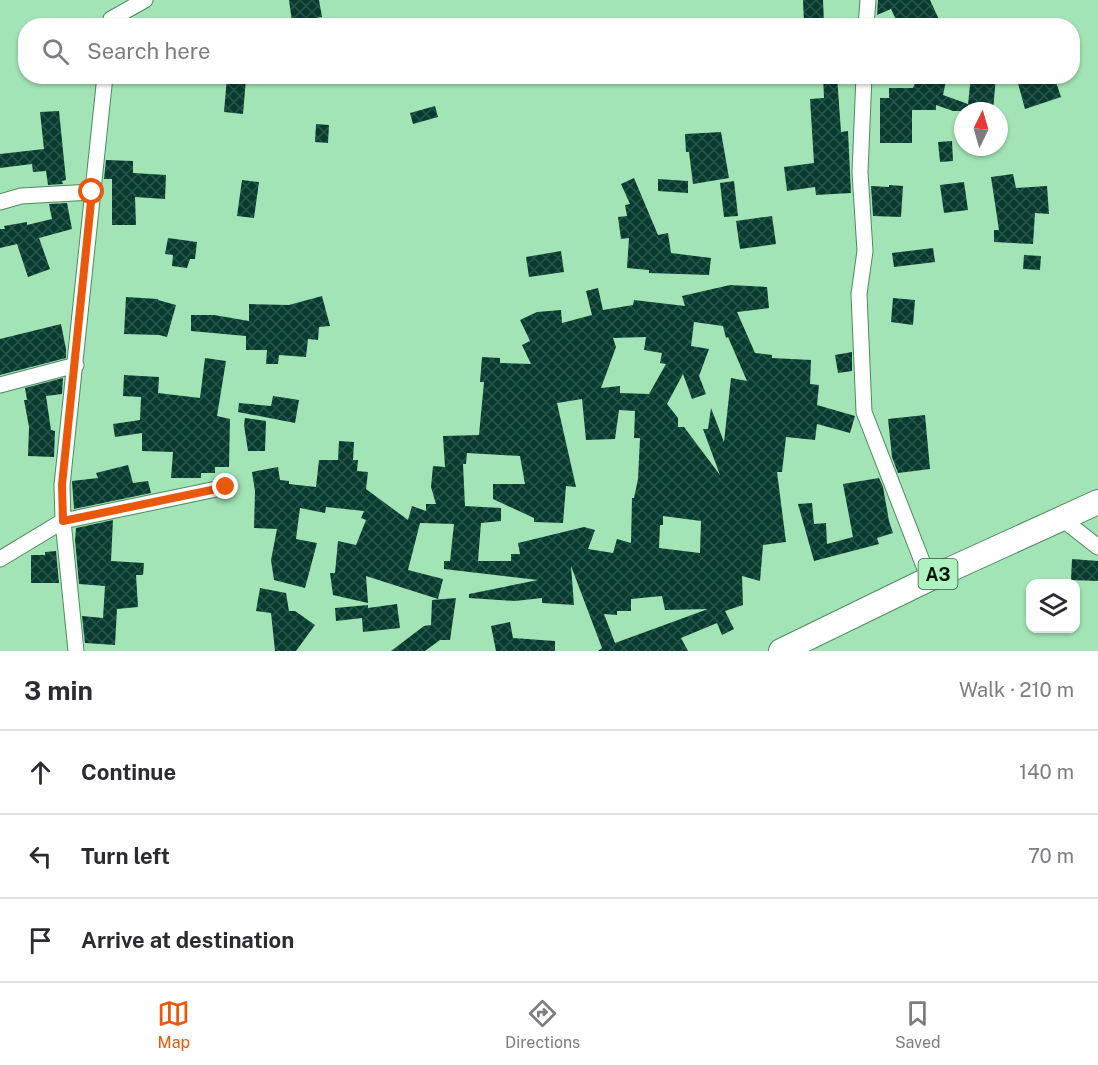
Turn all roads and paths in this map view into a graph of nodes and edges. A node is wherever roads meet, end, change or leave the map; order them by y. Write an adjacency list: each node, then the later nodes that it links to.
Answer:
1 (145, 0): 3 (street)
2 (867, 0): 4 (street)
3 (113, 18)
4 (866, 18)
5 (104, 84): 7 (street)
6 (864, 84): 17 (street)
7 (92, 192): 8 (street); 9 (street)
8 (0, 202)
9 (76, 365): 10 (street); 14 (street)
10 (0, 385)
11 (226, 487): 14 (street)
12 (1098, 502): 13 (highway, A3)
13 (1061, 518): 15 (street); 17 (highway, A3)
14 (63, 521): 16 (street); 18 (street)
15 (1098, 547)
16 (0, 559)
17 (929, 579): 19 (highway, A3)
18 (76, 651)
19 (780, 651)

